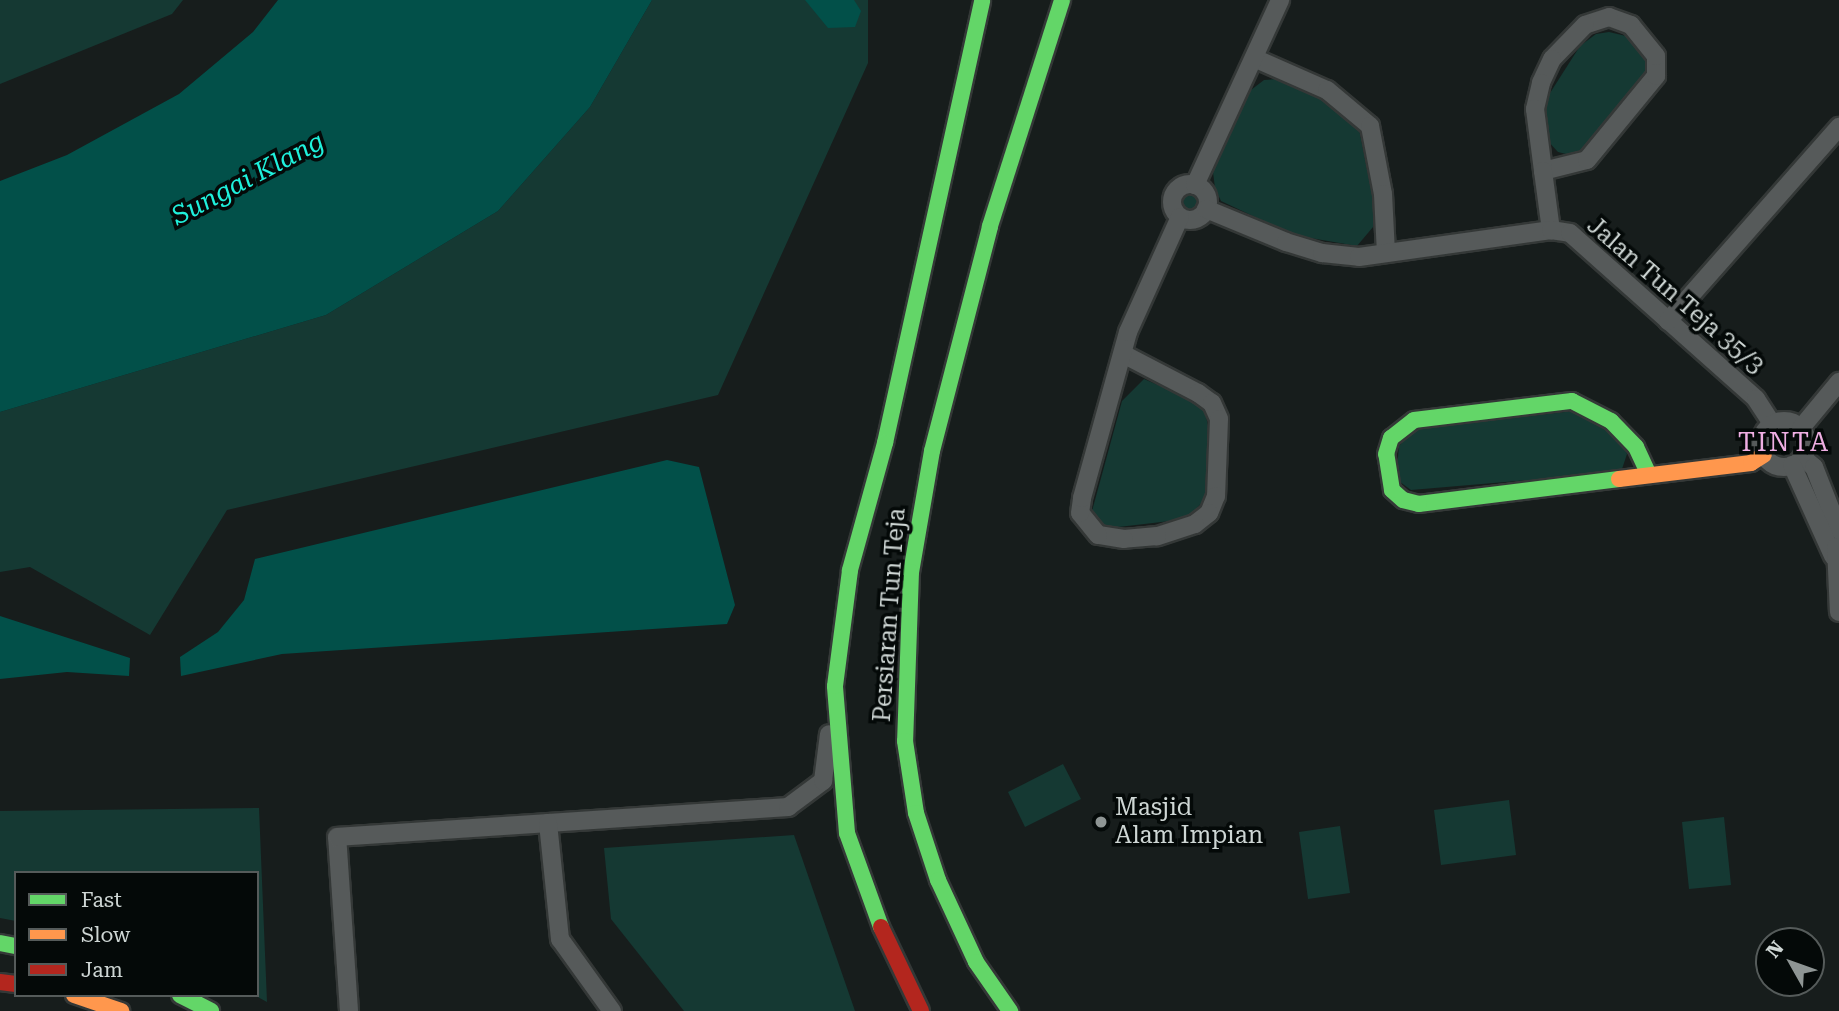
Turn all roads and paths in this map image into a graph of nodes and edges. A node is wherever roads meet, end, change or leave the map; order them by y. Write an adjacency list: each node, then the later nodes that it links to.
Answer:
1 (982, 0): 23 (main road, Persiaran Tun Teja)
2 (1062, 0): 32 (main road, Persiaran Tun Teja)
3 (1280, 0): 4 (street)
4 (1254, 58): 7 (street); 11 (street)
5 (1839, 127): 12 (street)
6 (1543, 171): 6 (street); 10 (street)
7 (1195, 185): 8 (street); 9 (street)
8 (1206, 209): 9 (street); 11 (street, Jalan Tun Teja 35/3)
9 (1181, 218): 13 (street)
10 (1551, 230): 11 (street, Jalan Tun Teja 35/3); 12 (street, Jalan Tun Teja 35/3)
11 (1386, 253)
12 (1668, 321): 15 (street, Jalan Tun Teja 35/3)
13 (1123, 354): 13 (street)
14 (1839, 382): 16 (street)
15 (1772, 424): 16 (street); 17 (street)
16 (1801, 428): 18 (street)
17 (1764, 455): 18 (street); 19 (main road)
18 (1797, 468): 20 (street); 21 (street)
19 (1649, 475): 19 (main road)
20 (1839, 532): 21 (street)
21 (1833, 556): 22 (street)
22 (1839, 612)
23 (835, 686): 24 (street); 31 (main road, Persiaran Tun Teja)
24 (548, 823): 29 (street); 30 (street)
25 (80, 997): 27 (main road)
26 (184, 997): 28 (main road)
27 (121, 1011)
28 (211, 1011)
29 (349, 1011)
30 (612, 1011)
31 (920, 1011)
32 (1010, 1011)

